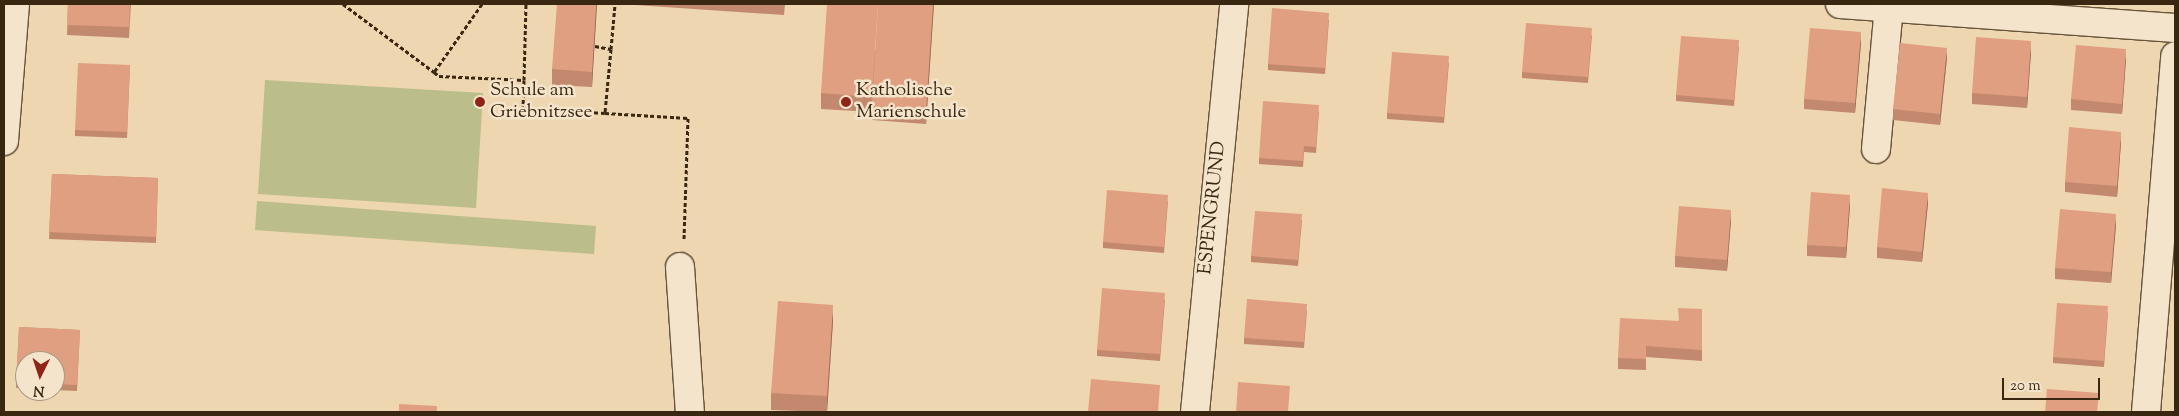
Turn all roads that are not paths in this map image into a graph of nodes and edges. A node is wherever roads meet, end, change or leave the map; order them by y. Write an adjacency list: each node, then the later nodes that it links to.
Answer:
1 (15, 4): 7 (street)
2 (1234, 4): 12 (street, ESPENGRUND)
3 (1840, 4): 4 (street)
4 (1889, 7): 5 (street); 8 (street)
5 (2175, 28)
6 (2175, 56): 10 (street)
7 (4, 141)
8 (1876, 149)
9 (680, 267): 11 (street)
10 (2166, 277): 13 (street)
11 (690, 412)
12 (1195, 412)
13 (2146, 412)

